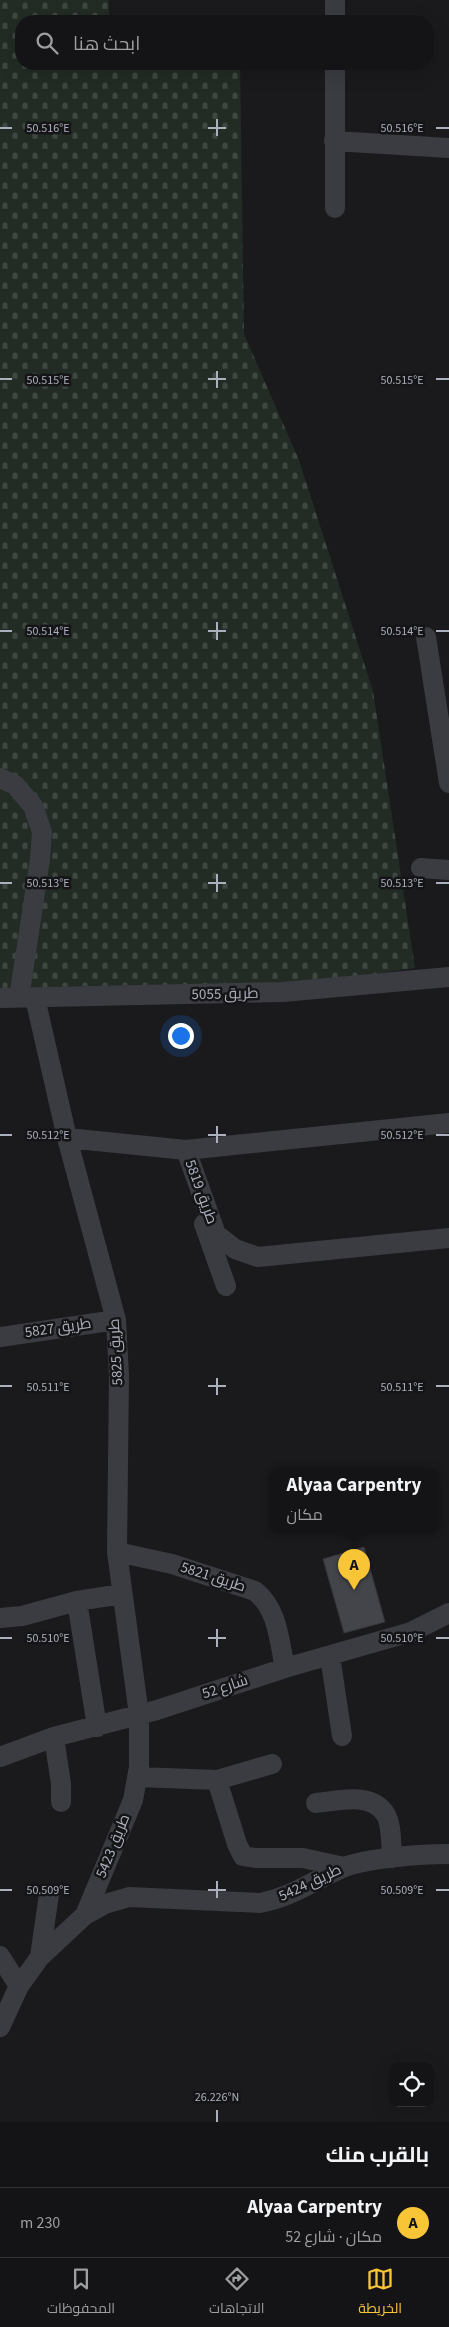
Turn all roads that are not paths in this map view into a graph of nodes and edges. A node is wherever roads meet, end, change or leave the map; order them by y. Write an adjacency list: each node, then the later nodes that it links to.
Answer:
1 (335, 0): 2 (street)
2 (335, 15)
3 (335, 70): 4 (street)
4 (334, 142): 5 (street); 6 (street)
5 (449, 148)
6 (335, 208)
7 (426, 637): 8 (street)
8 (442, 694): 10 (street)
9 (0, 778): 14 (street)
10 (449, 783)
11 (421, 868): 12 (street)
12 (449, 870)
13 (449, 977): 14 (street, طريق 5055)
14 (18, 998): 16 (street, طريق 5825)
15 (449, 1122): 17 (street)
16 (67, 1138): 17 (street, طريق 5819); 20 (street, طريق 5825)
17 (181, 1150): 18 (street, طريق 5819); 19 (street)
18 (449, 1238)
19 (226, 1286)
20 (116, 1320): 21 (street, طريق 5827); 22 (street, طريق 5825)
21 (0, 1337)
22 (117, 1552): 23 (street, طريق 5825); 28 (street, طريق 5821)
23 (122, 1594): 24 (street); 29 (street, طريق 5825)
24 (77, 1601): 26 (street); 30 (street)
25 (449, 1613): 27 (street, شارع 52)
26 (0, 1618)
27 (330, 1656): 28 (street, شارع 52); 31 (street)
28 (285, 1668): 29 (street, شارع 52)
29 (139, 1715): 30 (street, شارع 52); 35 (street, طريق 5423)
30 (96, 1727): 32 (street, شارع 52)
31 (342, 1736)
32 (54, 1737): 33 (street, شارع 52); 37 (street)
33 (0, 1757)
34 (272, 1764): 36 (street)
35 (138, 1778): 36 (street); 43 (street, طريق 5423)
36 (217, 1780): 41 (street)
37 (61, 1802)
38 (316, 1803): 40 (street)
39 (449, 1854): 40 (street, طريق 5424)
40 (392, 1858): 41 (street, طريق 5424)
41 (344, 1867): 43 (street, طريق 5424)
42 (49, 1894): 45 (street, طريق 5423)
43 (85, 1915): 45 (street, طريق 5423)
44 (0, 1956): 46 (street)
45 (40, 1957): 46 (street, طريق 5423)
46 (19, 1986): 47 (street, طريق 5423)
47 (0, 2027)

